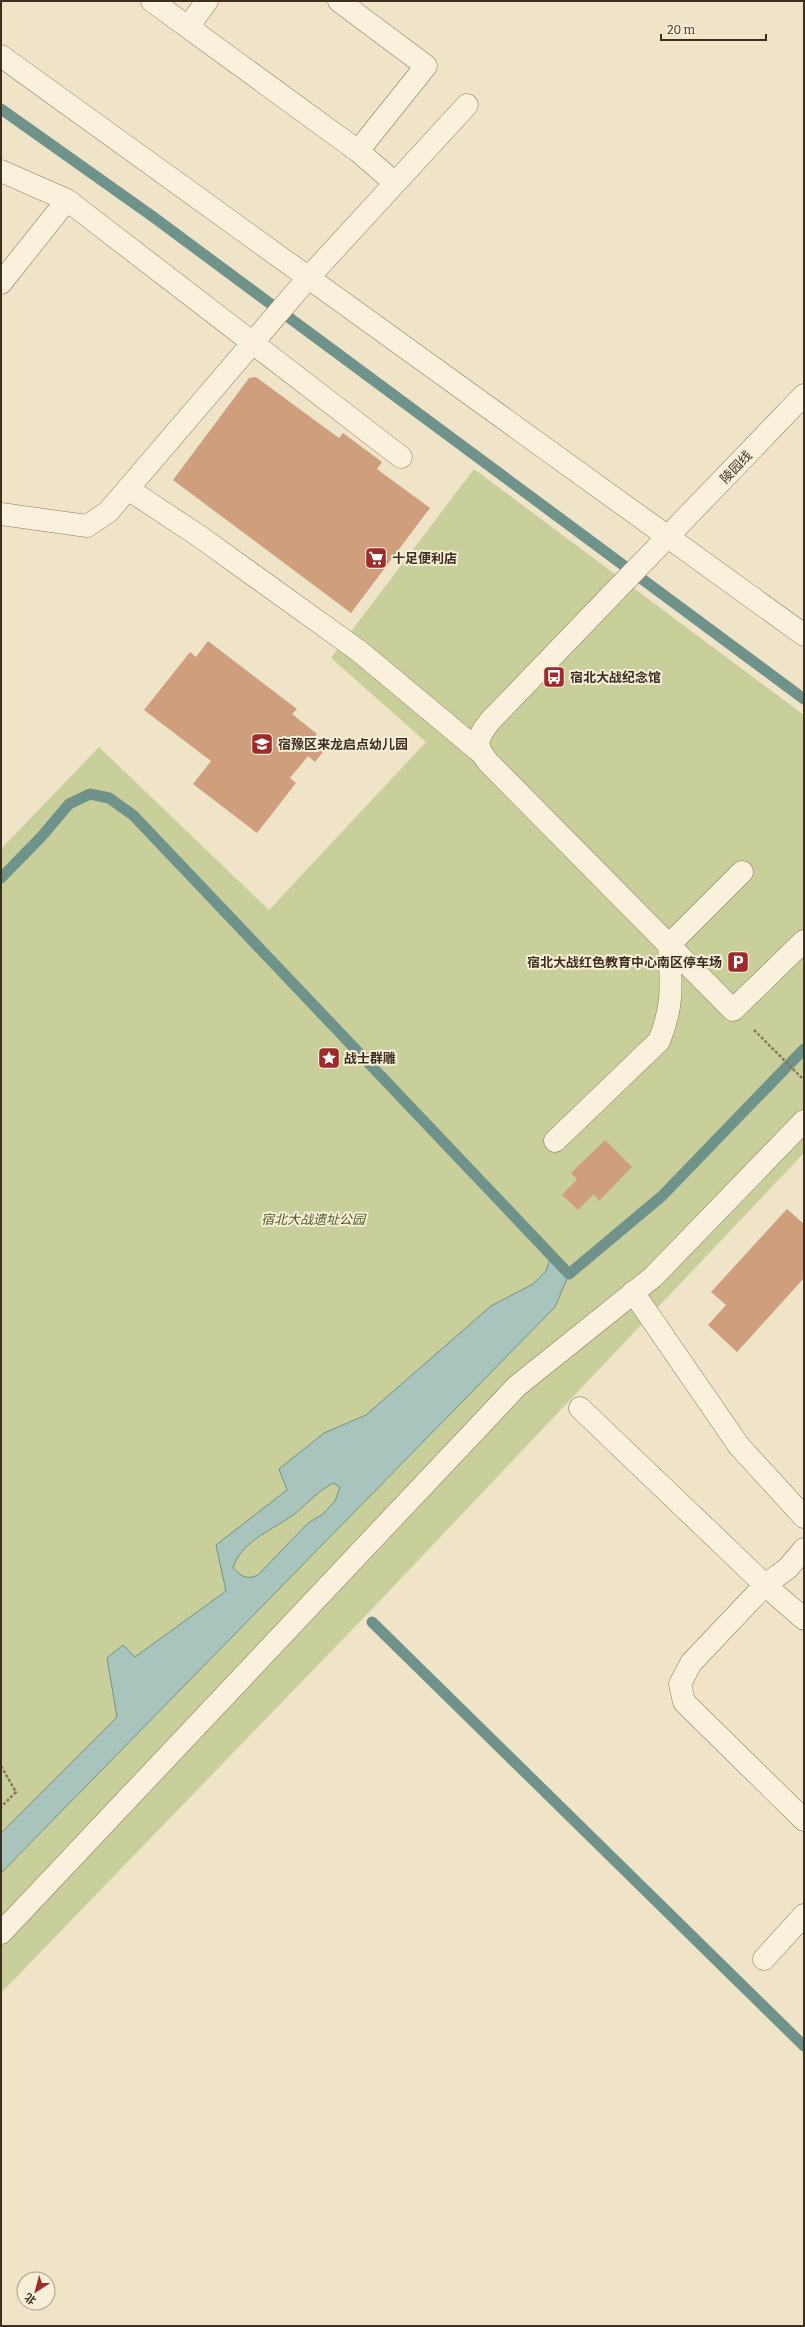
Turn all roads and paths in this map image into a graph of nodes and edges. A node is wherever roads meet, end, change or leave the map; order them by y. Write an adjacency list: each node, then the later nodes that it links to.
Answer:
1 (152, 1): 4 (street)
2 (207, 1): 4 (street)
3 (338, 1): 7 (street)
4 (188, 27): 7 (street)
5 (1, 56): 11 (street)
6 (467, 105): 9 (street)
7 (358, 151): 9 (street)
8 (1, 171): 10 (street)
9 (395, 183): 11 (street)
10 (67, 200): 12 (street); 13 (street)
11 (308, 278): 13 (street); 18 (street)
12 (1, 283)
13 (253, 342): 15 (street); 16 (street)
14 (804, 395): 18 (street, 陵园线)
15 (401, 457)
16 (128, 489): 17 (street); 20 (street)
17 (1, 514)
18 (668, 538): 19 (street); 20 (street, 陵园线)
19 (804, 635)
20 (479, 751): 23 (street)
21 (742, 872): 23 (street)
22 (804, 941): 23 (street)
23 (669, 945): 27 (street)
24 (776, 1053): 25 (path)
25 (804, 1080)
26 (804, 1121): 28 (street)
27 (555, 1141)
28 (634, 1292): 30 (street); 38 (street)
29 (580, 1408): 32 (street)
30 (803, 1513)
31 (804, 1549): 32 (street)
32 (765, 1585): 33 (street); 36 (street)
33 (804, 1619)
34 (1, 1766): 35 (path)
35 (1, 1807)
36 (804, 1820)
37 (804, 1915): 39 (street)
38 (1, 1933)
39 (764, 1959)

